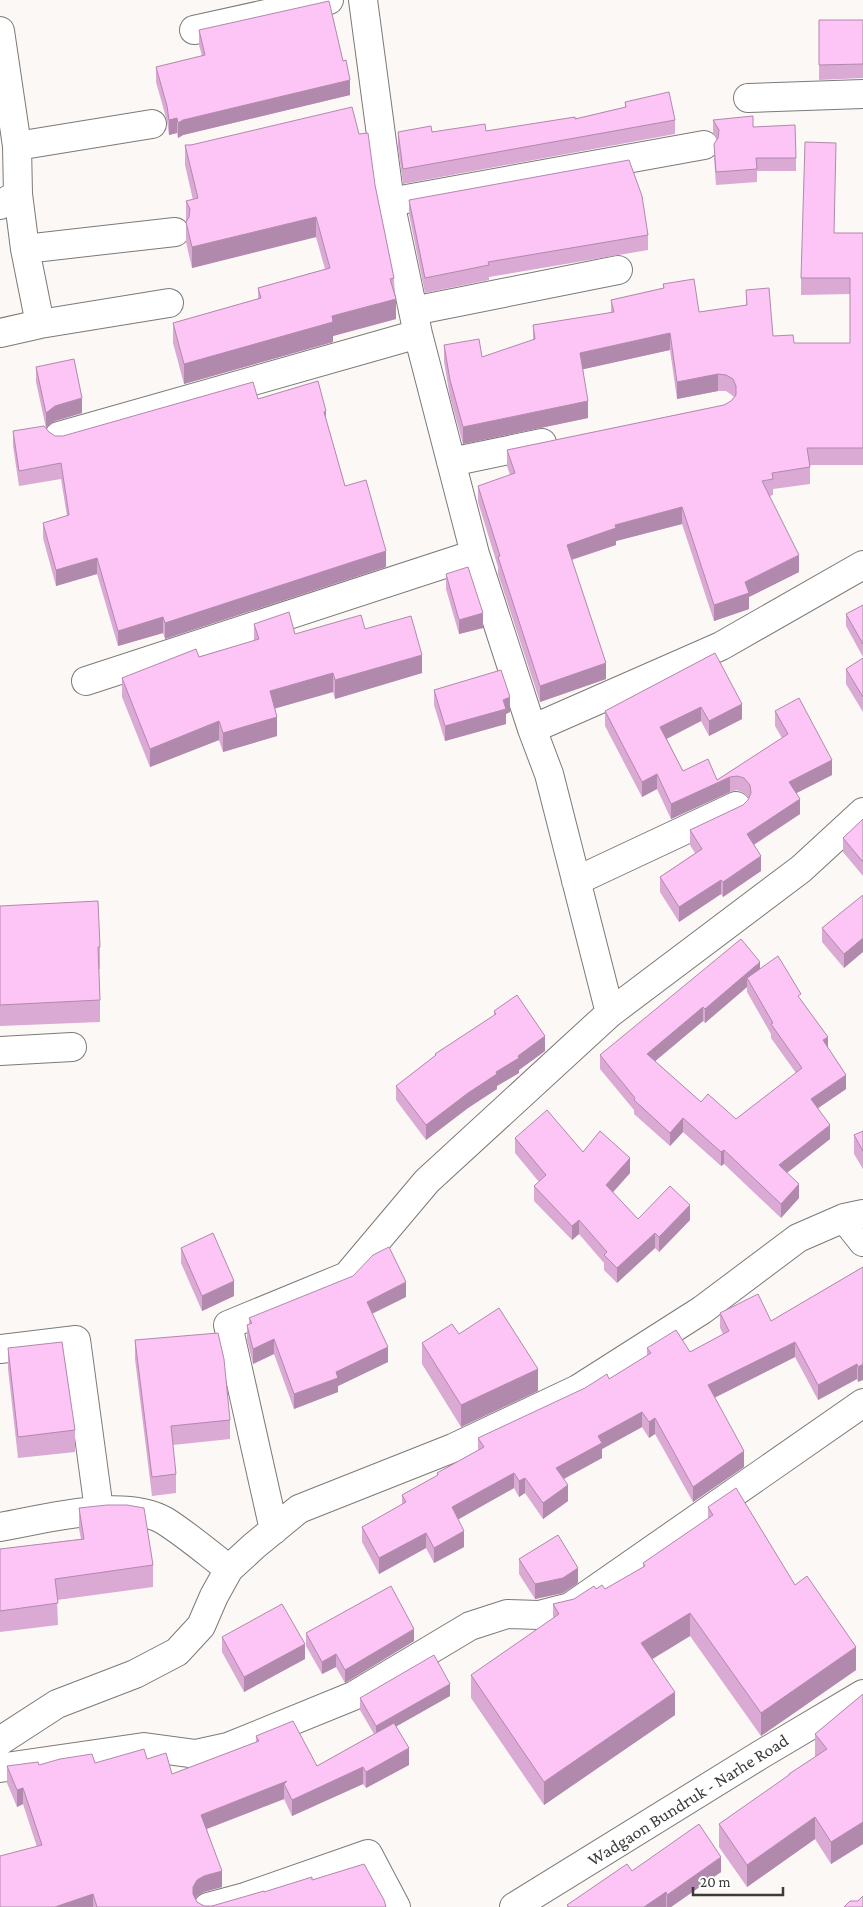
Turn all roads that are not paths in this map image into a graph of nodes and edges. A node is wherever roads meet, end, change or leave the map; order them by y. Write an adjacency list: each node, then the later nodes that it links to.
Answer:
1 (328, 0): 3 (street)
2 (363, 0): 7 (street)
3 (194, 30)
4 (0, 31): 11 (street)
5 (863, 94): 6 (street)
6 (748, 98)
7 (377, 105): 8 (street); 13 (street)
8 (349, 112)
9 (152, 124): 11 (street)
10 (704, 145): 13 (street)
11 (17, 146): 12 (street)
12 (9, 199): 15 (street)
13 (390, 202): 18 (street)
14 (175, 232): 15 (street)
15 (25, 249): 19 (street)
16 (618, 270): 18 (street)
17 (169, 303): 19 (street)
18 (416, 323): 21 (street); 23 (street)
19 (40, 324): 20 (street)
20 (0, 333)
21 (59, 436)
22 (566, 438): 23 (street)
23 (451, 462): 24 (street)
24 (475, 554): 26 (street); 27 (street)
25 (863, 565): 27 (street)
26 (86, 681)
27 (532, 729): 30 (street)
28 (736, 806): 30 (street)
29 (863, 812): 31 (street)
30 (576, 881): 31 (street)
31 (610, 1013): 40 (street)
32 (72, 1047): 33 (street)
33 (0, 1051)
34 (854, 1216): 35 (street); 40 (street)
35 (863, 1242)
36 (0, 1349): 38 (street)
37 (863, 1403): 44 (street)
38 (99, 1510): 39 (street); 41 (street)
39 (0, 1527)
40 (274, 1530): 41 (street)
41 (229, 1569): 43 (street)
42 (863, 1694): 45 (street, Wadgaon Bundruk - Narhe Road)
43 (0, 1741)
44 (0, 1768)
45 (530, 1903)
46 (208, 1907): 47 (street)
47 (396, 1907)

